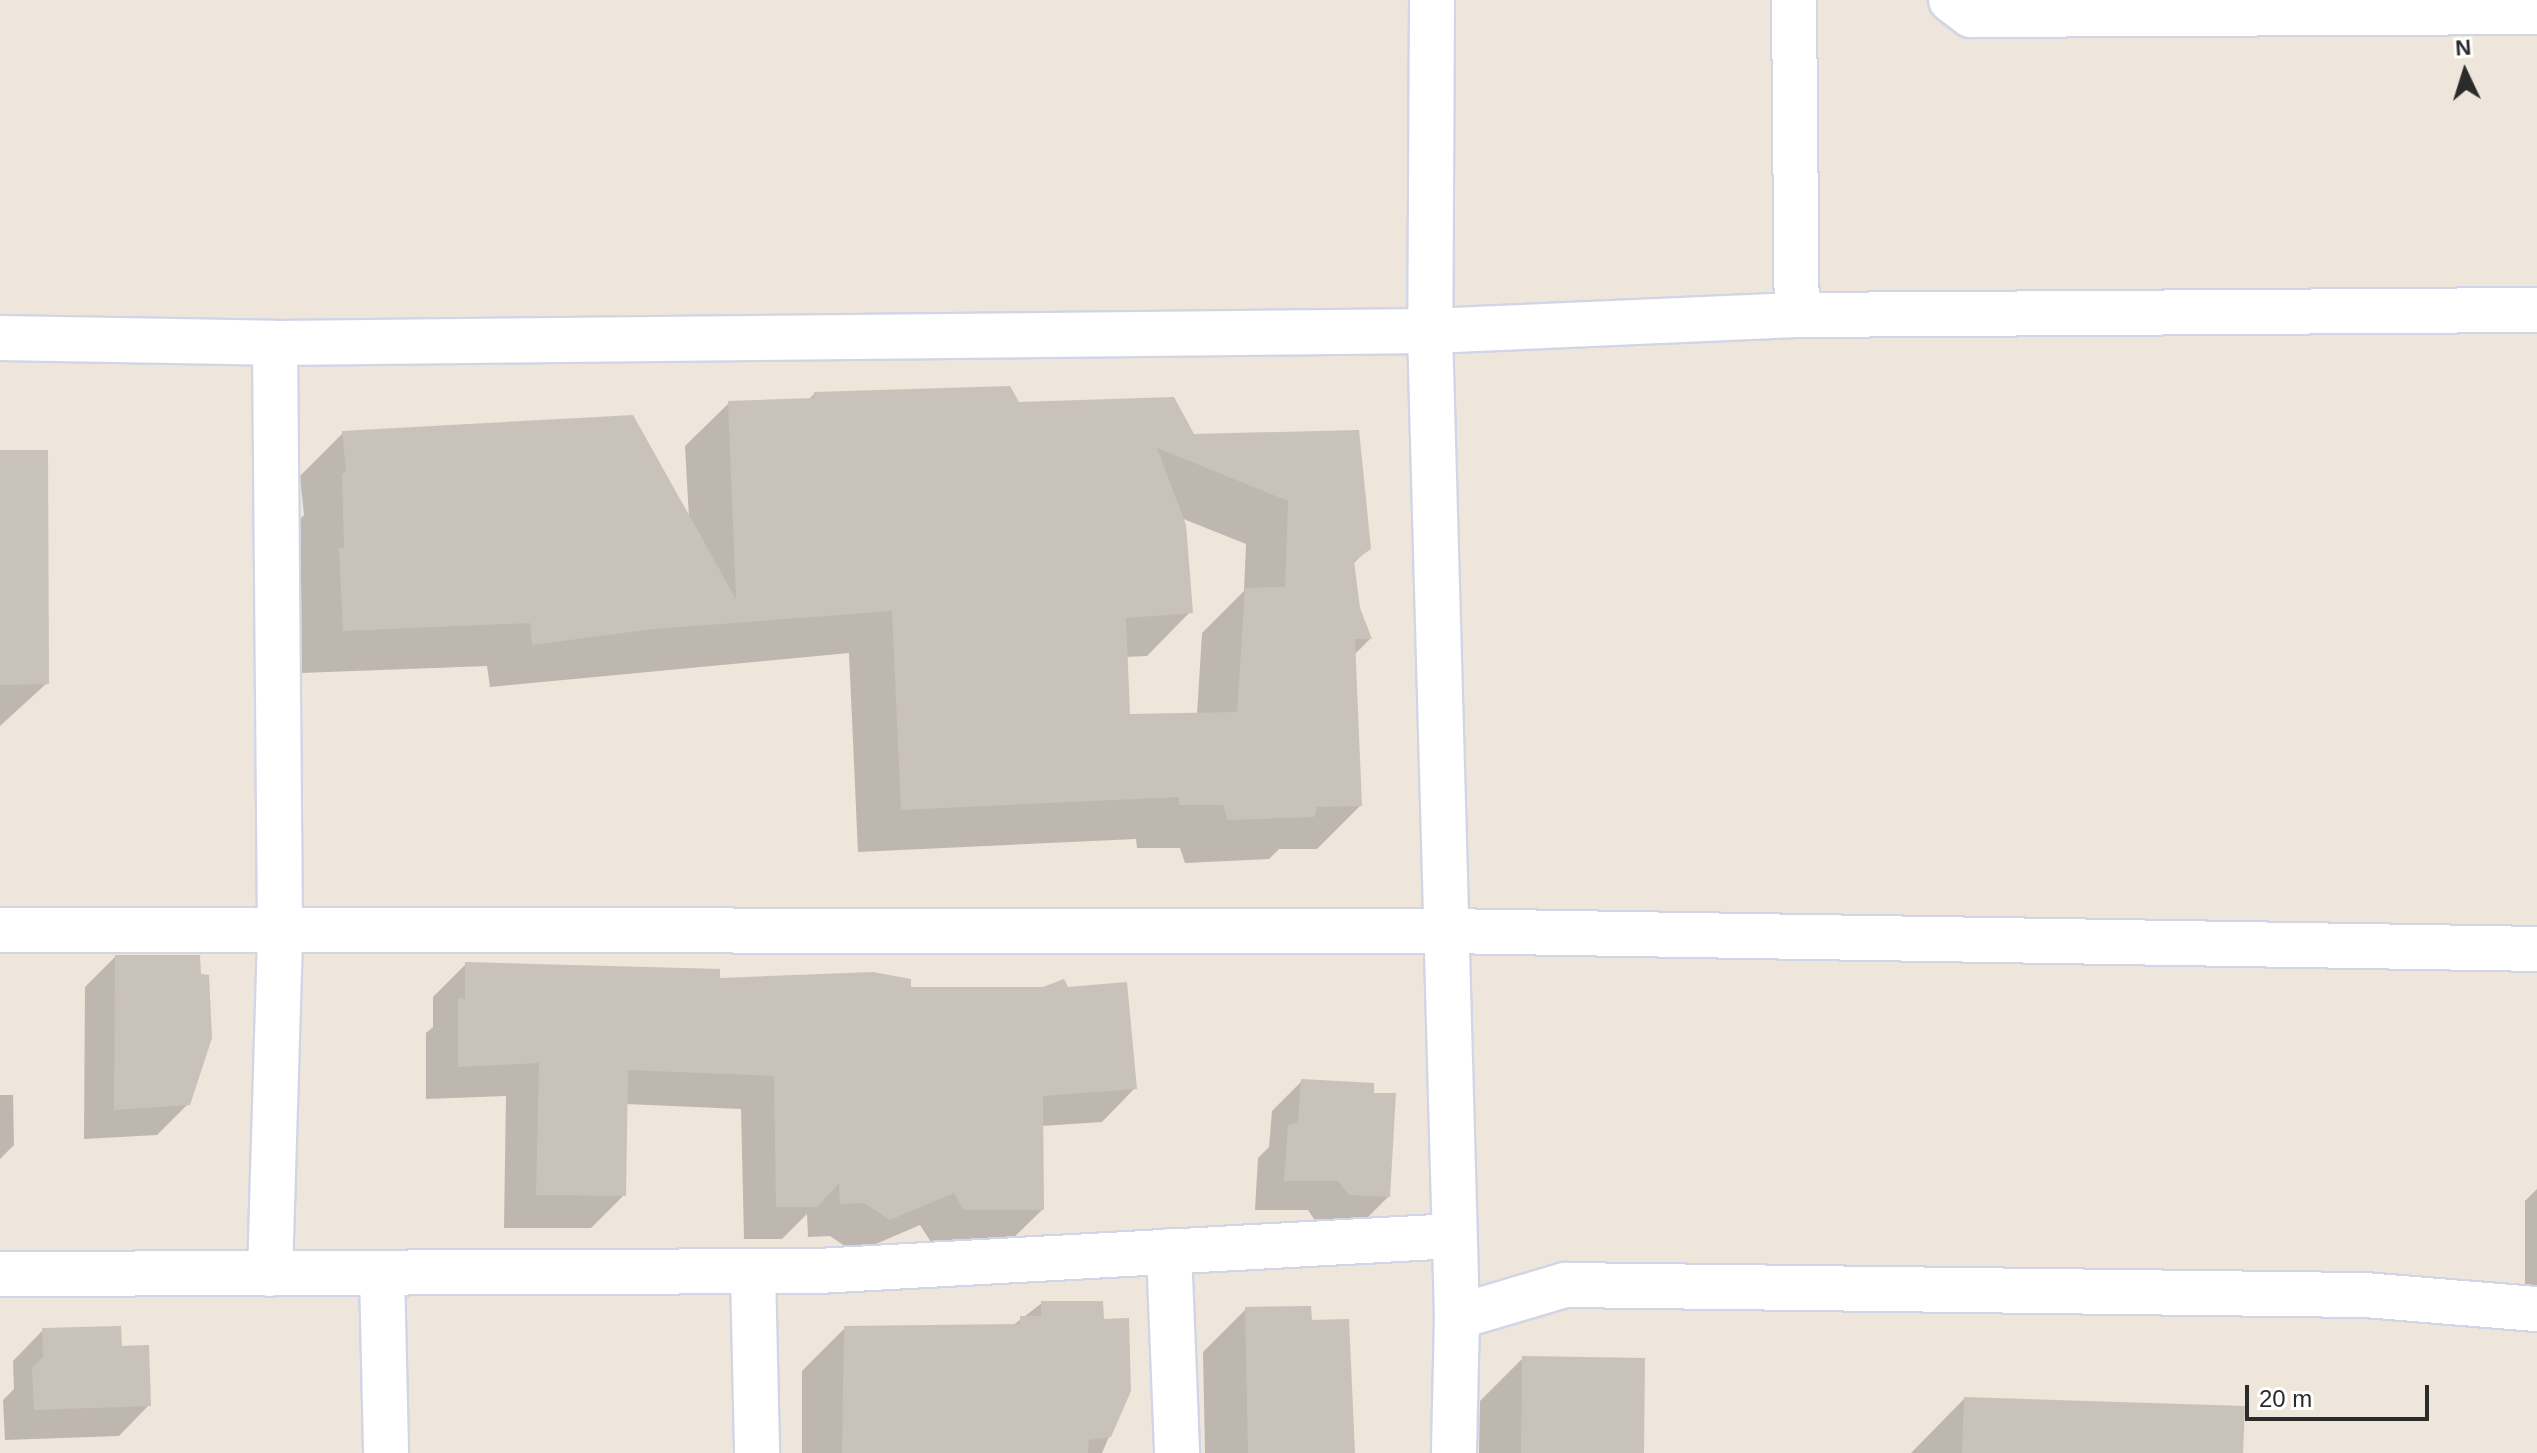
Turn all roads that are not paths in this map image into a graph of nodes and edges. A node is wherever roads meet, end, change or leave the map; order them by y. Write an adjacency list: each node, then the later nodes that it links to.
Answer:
1 (1432, 0): 9 (street)
2 (1794, 0): 8 (street)
3 (1951, 0): 5 (street)
4 (2270, 6): 5 (street); 6 (street)
5 (2097, 7)
6 (2537, 12)
7 (2537, 310): 8 (street)
8 (1797, 315): 9 (street)
9 (1430, 331): 11 (street); 14 (street)
10 (0, 338): 11 (street)
11 (275, 343): 12 (street)
12 (280, 928): 13 (street); 14 (street); 21 (street)
13 (0, 930)
14 (1444, 931): 15 (street); 16 (street)
15 (2537, 949)
16 (1453, 1236): 17 (street); 23 (street)
17 (1169, 1251): 18 (street); 26 (street)
18 (753, 1272): 19 (street); 25 (street)
19 (382, 1273): 21 (street); 24 (street)
20 (0, 1274): 21 (street)
21 (270, 1274)
22 (2537, 1309): 23 (street)
23 (1457, 1317): 27 (street)
24 (386, 1453)
25 (757, 1453)
26 (1177, 1453)
27 (1454, 1453)

